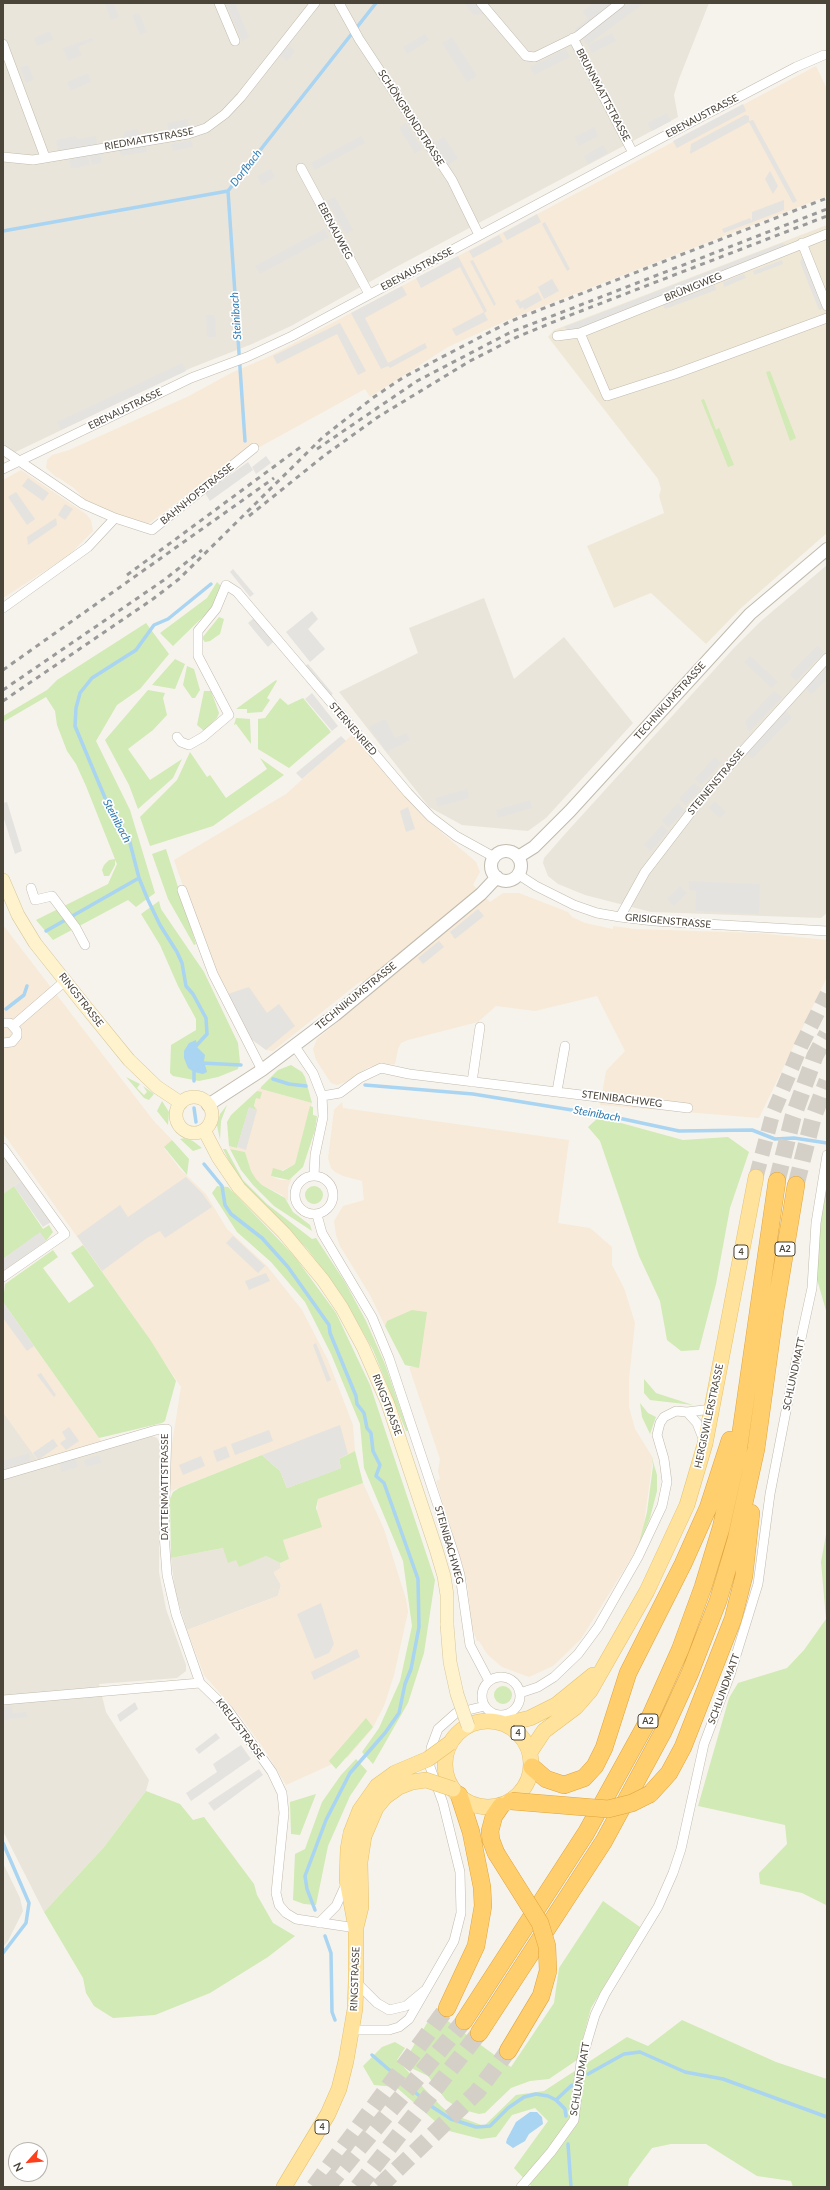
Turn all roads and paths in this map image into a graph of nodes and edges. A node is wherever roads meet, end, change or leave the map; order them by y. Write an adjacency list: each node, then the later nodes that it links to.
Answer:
1 (219, 3): 7 (street)
2 (315, 3): 12 (street, RIEDMATTSTRASSE)
3 (339, 3): 15 (street, SCHÖNGRUNDSTRASSE)
4 (481, 3): 6 (street, BRUNNMATTSTRASSE)
5 (620, 3): 6 (street, BRUNNMATTSTRASSE)
6 (573, 38): 10 (street, BRUNNMATTSTRASSE)
7 (235, 41)
8 (3, 44): 12 (street)
9 (824, 55): 10 (street, EBENAUSTRASSE)
10 (633, 152): 15 (street, EBENAUSTRASSE)
11 (3, 157): 12 (street, RIEDMATTSTRASSE)
12 (45, 157)
13 (301, 168): 17 (street, EBENAUWEG)
14 (827, 234): 16 (street, BRÜNIGWEG)
15 (480, 235): 17 (street, EBENAUSTRASSE)
16 (802, 243): 18 (street); 20 (street, BRÜNIGWEG)
17 (369, 294): 24 (street, EBENAUSTRASSE)
18 (827, 306)
19 (827, 318): 20 (street)
20 (580, 333): 21 (street, BRÜNIGWEG)
21 (557, 336)
22 (254, 448): 26 (street, BAHNHOFSTRASSE)
23 (3, 450): 24 (street, BAHNHOFSTRASSE)
24 (19, 461): 25 (street, EBENAUSTRASSE); 26 (street, BAHNHOFSTRASSE)
25 (3, 468)
26 (115, 518): 28 (street)
27 (827, 549): 32 (street, TECHNIKUMSTRASSE)
28 (3, 608)
29 (827, 658): 38 (street, STEINENSTRASSE)
30 (177, 737): 31 (street, STERNENRIED)
31 (494, 857): 32 (street); 34 (street)
32 (518, 857): 33 (street)
33 (519, 874): 34 (street); 38 (street, GRISIGENSTRASSE)
34 (496, 877): 46 (street, TECHNIKUMSTRASSE)
35 (3, 880): 41 (main road, RINGSTRASSE)
36 (31, 888): 40 (street)
37 (182, 890): 48 (street)
38 (620, 917): 39 (street, GRISIGENSTRASSE)
39 (827, 932)
40 (85, 945)
41 (65, 981): 43 (street); 52 (main road, RINGSTRASSE)
42 (3, 1023): 43 (street)
43 (14, 1025): 45 (street)
44 (480, 1027): 49 (street)
45 (3, 1043)
46 (294, 1045): 48 (street, TECHNIKUMSTRASSE); 51 (street)
47 (565, 1046): 50 (street)
48 (262, 1070): 53 (street, TECHNIKUMSTRASSE)
49 (472, 1082): 50 (street, STEINIBACHWEG); 51 (street, STEINIBACHWEG)
50 (557, 1091): 54 (street, STEINIBACHWEG)
51 (322, 1096): 58 (street)
52 (181, 1103): 53 (main road); 55 (main road)
53 (208, 1105): 55 (main road)
54 (688, 1108)
55 (204, 1130): 78 (main road, RINGSTRASSE, bridge)
56 (3, 1148): 63 (street)
57 (827, 1155): 95 (street, SCHLUNDMATT)
58 (314, 1176): 62 (street); 62 (street)
59 (756, 1176): 66 (main road, HERGISWILERSTRASSE / 4)
60 (777, 1182): 64 (highway, A2)
61 (796, 1185): 69 (highway, A2)
62 (316, 1215): 65 (street, RINGSTRASSE)
63 (3, 1277)
64 (748, 1385): 80 (highway); 90 (highway, A2)
65 (407, 1409): 72 (street, STEINIBACHWEG)
66 (712, 1409): 67 (street); 68 (main road, HERGISWILERSTRASSE / 4)
67 (687, 1412): 68 (street); 74 (street)
68 (705, 1444): 71 (main road, HERGISWILERSTRASSE / 4)
69 (752, 1471): 82 (highway, bridge); 92 (highway, A2)
70 (3, 1475): 73 (street, DATTENMATTSTRASSE)
71 (607, 1662): 77 (main road, HERGISWILERSTRASSE / 4); 80 (main road, HERGISWILERSTRASSE / 4)
72 (489, 1681): 74 (street); 76 (street)
73 (200, 1683): 75 (street); 85 (street, KREUZSTRASSE)
74 (520, 1693): 76 (street)
75 (3, 1700)
76 (485, 1706): 88 (street)
77 (506, 1724): 78 (main road, 4); 80 (main road, 4)
78 (468, 1726): 79 (main road, 4)
79 (450, 1743): 81 (main road); 83 (main road, RINGSTRASSE / 4, bridge)
80 (531, 1760): 82 (main road, 4)
81 (456, 1792): 82 (main road, 4); 83 (main road, RINGSTRASSE / 4, bridge); 89 (highway)
82 (506, 1803): 93 (highway, bridge)
83 (357, 1835): 84 (main road, RINGSTRASSE / 4); 86 (main road, RINGSTRASSE / 4)
84 (347, 1880): 85 (street); 86 (main road, RINGSTRASSE / 4)
85 (319, 1922): 86 (street, KREUZSTRASSE)
86 (356, 1928): 87 (main road, RINGSTRASSE / 4)
87 (356, 1982): 88 (street); 91 (main road, RINGSTRASSE / 4)
88 (430, 1986): 91 (street)
89 (447, 2008)
90 (464, 2021)
91 (352, 2031): 94 (main road, 4)
92 (479, 2033)
93 (508, 2051)
94 (284, 2187)
95 (521, 2187)

